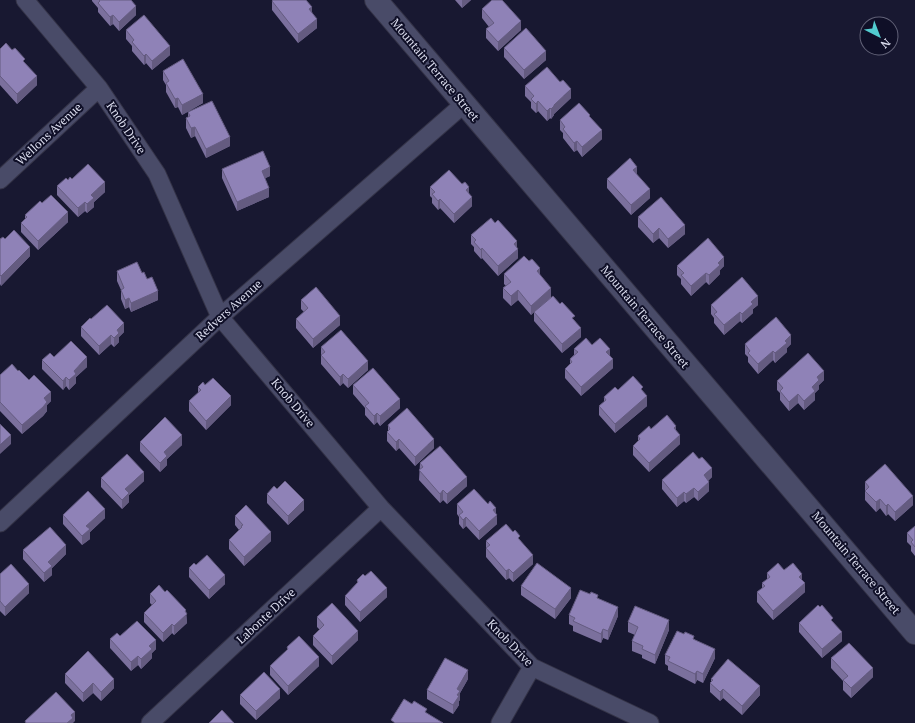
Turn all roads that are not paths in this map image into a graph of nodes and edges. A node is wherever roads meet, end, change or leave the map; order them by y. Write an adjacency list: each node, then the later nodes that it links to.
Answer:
1 (25, 0): 3 (street, Knob Drive)
2 (376, 0): 4 (street, Mountain Terrace Street)
3 (99, 88): 5 (street, Wellons Avenue); 6 (street, Knob Drive)
4 (464, 104): 6 (street, Redvers Avenue); 9 (street, Mountain Terrace Street)
5 (0, 180)
6 (220, 317): 7 (street, Knob Drive); 8 (street, Redvers Avenue)
7 (381, 508): 10 (street, Knob Drive); 11 (street, Labonte Drive)
8 (0, 523)
9 (915, 633)
10 (532, 667): 12 (street); 13 (street, Knob Drive)
11 (150, 723)
12 (500, 723)
13 (650, 723)

